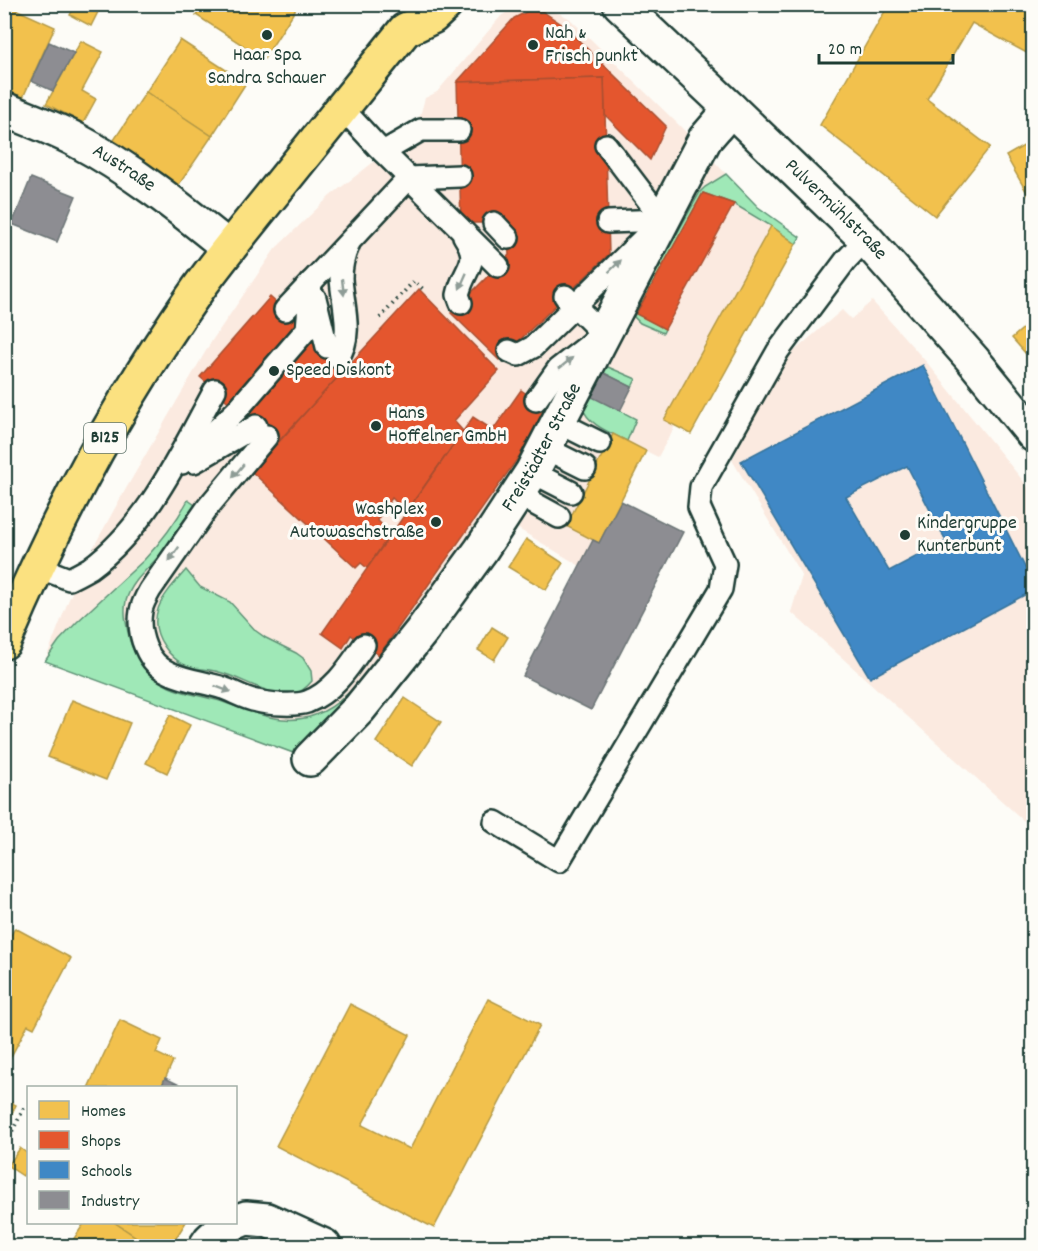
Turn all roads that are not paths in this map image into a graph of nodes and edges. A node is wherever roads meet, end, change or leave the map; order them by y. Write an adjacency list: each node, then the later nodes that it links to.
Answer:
1 (446, 4): 3 (main road, B125)
2 (620, 4): 6 (street, Pulvermühlstraße)
3 (405, 17): 4 (main road, B125)
4 (342, 108): 9 (lane); 18 (main road, B125)
5 (4, 109): 18 (street, Austraße)
6 (731, 109): 13 (street, Freistädter Straße); 17 (street, Pulvermühlstraße)
7 (459, 130): 9 (lane)
8 (606, 145): 13 (lane)
9 (383, 152): 12 (lane)
10 (606, 171): 13 (lane)
11 (460, 176): 12 (lane)
12 (409, 178): 15 (lane); 16 (lane)
13 (663, 220): 14 (lane); 21 (lane, one-way to 13); 24 (street, Freistädter Straße)
14 (608, 222)
15 (458, 223): 19 (lane); 22 (lane, one-way to 22)
16 (358, 233): 20 (lane); 20 (lane, one-way to 20)
17 (866, 239): 27 (street, Pulvermühlstraße); 38 (lane)
18 (230, 248): 34 (main road, B125)
19 (498, 266)
20 (311, 282): 23 (lane); 31 (lane)
21 (570, 301): 24 (lane); 25 (lane)
22 (461, 303)
23 (285, 310)
24 (603, 334): 29 (street, Freistädter Straße)
25 (509, 351)
26 (215, 390): 31 (lane)
27 (1034, 435)
28 (600, 443): 29 (lane)
29 (538, 447): 30 (lane); 32 (lane); 33 (lane); 37 (street, Freistädter Straße)
30 (585, 468)
31 (167, 478): 34 (lane); 36 (lane, one-way to 36)
32 (571, 492)
33 (559, 517)
34 (38, 567): 35 (main road, B125)
35 (4, 642)
36 (364, 645)
37 (310, 759)
38 (495, 822)
39 (237, 1222): 42 (street)
40 (231, 1224): 41 (street)
41 (206, 1246)
42 (324, 1246)

